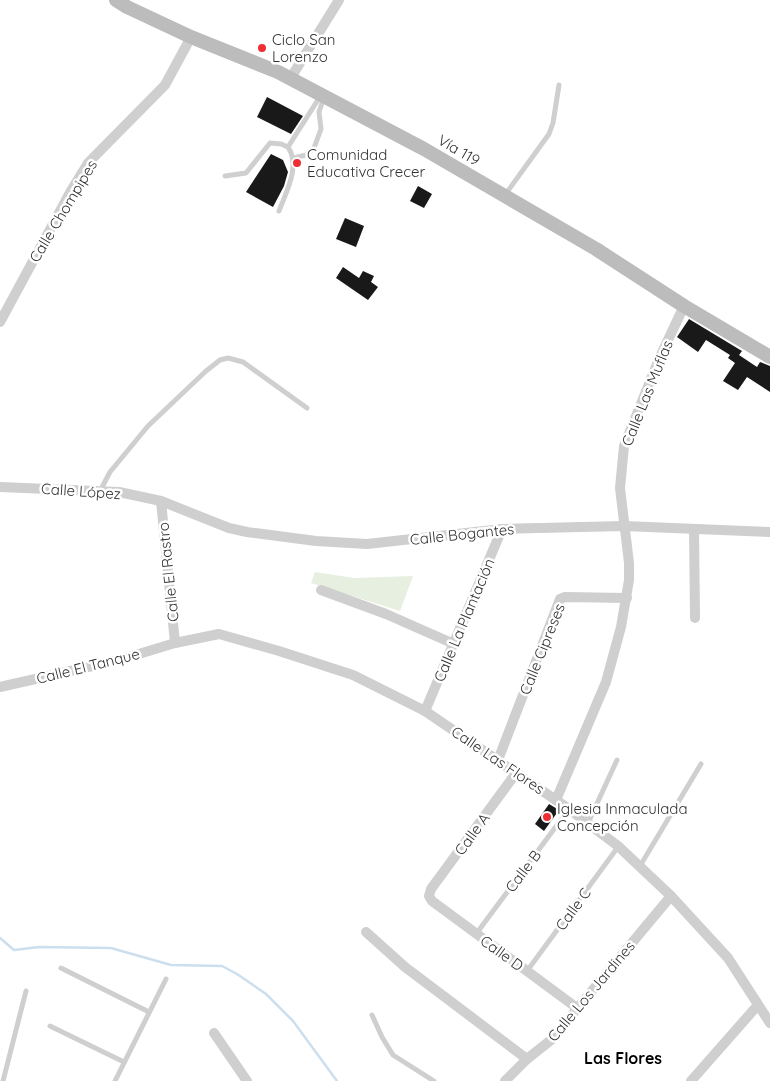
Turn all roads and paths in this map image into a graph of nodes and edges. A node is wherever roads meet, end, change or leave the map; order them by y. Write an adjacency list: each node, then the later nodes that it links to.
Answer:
1 (116, 0): 3 (main road, Vía 119)
2 (339, 0): 4 (street)
3 (191, 37): 4 (main road, Vía 119); 13 (street, Calle Chompipes)
4 (290, 79): 6 (main road, Vía 119)
5 (559, 85): 10 (lane)
6 (322, 96): 7 (lane); 8 (lane); 10 (main road, Vía 119)
7 (288, 147): 8 (lane); 9 (lane)
8 (294, 158): 11 (lane)
9 (225, 176)
10 (505, 195): 12 (main road, Vía 119)
11 (278, 211)
12 (684, 306): 14 (main road, Vía 119); 19 (street, Calle Las Muflas)
13 (0, 321)
14 (770, 357)
15 (307, 408): 17 (lane)
16 (0, 487): 17 (street, Calle López)
17 (100, 491): 18 (street, Calle López)
18 (161, 501): 20 (street, Calle Bogantes); 26 (street, Calle El Rastro)
19 (624, 526): 20 (street, Calle Bogantes); 21 (street, Calle Bogantes); 24 (street, Calle Las Muflas)
20 (502, 529): 27 (street, Calle La Plantación)
21 (694, 529): 22 (street, Calle Bogantes); 25 (street)
22 (770, 532)
23 (321, 590): 27 (street)
24 (627, 598): 30 (street, Calle Cipreses); 34 (street, Calle Las Muflas)
25 (695, 618)
26 (175, 643): 28 (street, Calle El Tanque); 29 (street, Calle Las Flores)
27 (454, 644): 29 (street, Calle La Plantación)
28 (0, 687)
29 (425, 711): 30 (street, Calle Las Flores)
30 (498, 760): 33 (street, Calle Las Flores)
31 (617, 760): 36 (lane)
32 (701, 764): 38 (lane)
33 (516, 773): 34 (street, Calle Las Flores); 39 (street, Calle A)
34 (556, 800): 35 (street, Calle Las Flores)
35 (569, 809): 36 (street, Calle Las Flores); 42 (lane, Calle B)
36 (588, 823): 37 (street, Calle Las Flores)
37 (618, 846): 38 (street, Calle Las Flores); 44 (lane, Calle C)
38 (640, 866): 40 (street, Calle Las Flores)
39 (429, 896): 42 (street, Calle D)
40 (671, 896): 47 (street, Calle Las Flores); 48 (street, Calle Los Jardines)
41 (366, 932): 54 (street)
42 (476, 934): 44 (street, Calle D)
43 (61, 968): 49 (lane)
44 (528, 971): 48 (street, Calle D)
45 (166, 978): 49 (lane)
46 (26, 991): 56 (lane)
47 (758, 1006): 51 (street, Calle Las Flores); 61 (street)
48 (577, 1008): 54 (street, Calle Los Jardines)
49 (150, 1012): 55 (lane)
50 (372, 1015): 59 (lane)
51 (770, 1023)
52 (50, 1026): 55 (lane)
53 (214, 1033): 58 (street)
54 (527, 1059): 60 (street, Calle Los Jardines)
55 (124, 1062): 57 (lane)
56 (3, 1081)
57 (115, 1081)
58 (247, 1081)
59 (434, 1081)
60 (505, 1081)
61 (691, 1081)

